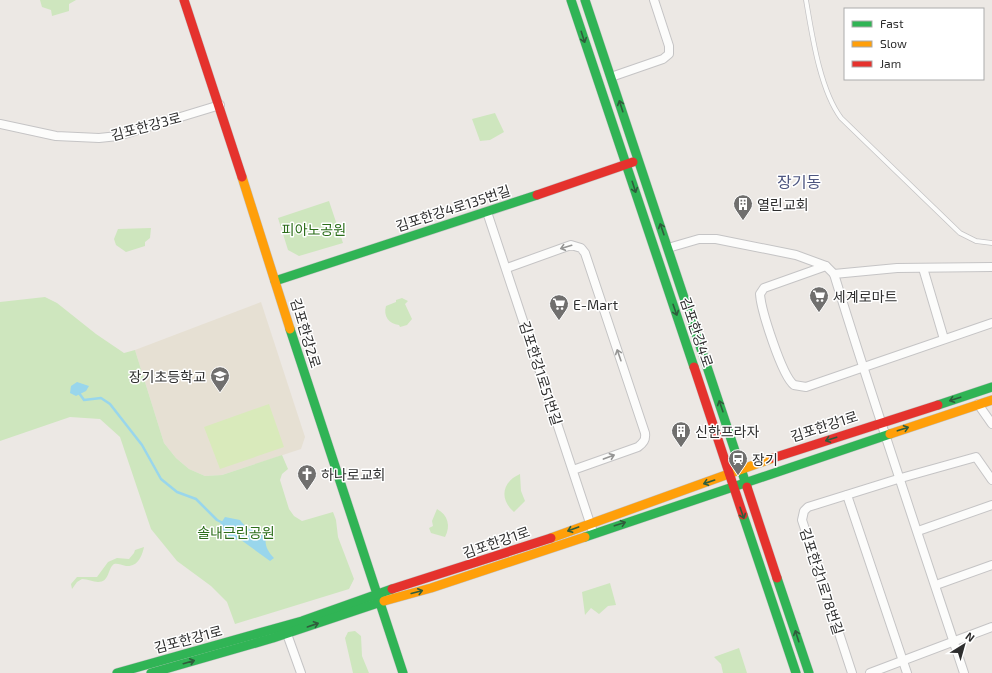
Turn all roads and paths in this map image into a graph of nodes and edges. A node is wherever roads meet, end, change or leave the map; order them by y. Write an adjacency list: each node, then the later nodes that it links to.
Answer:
1 (184, 0): 7 (street, 김포한강2로)
2 (571, 0): 10 (street, 김포한강4로, one-way to 10)
3 (585, 0): 6 (street, 김포한강4로)
4 (654, 0): 6 (street)
5 (806, 0): 12 (lane)
6 (611, 77): 9 (street, 김포한강4로, one-way to 6)
7 (220, 105): 8 (street, 김포한강3로); 19 (street, 김포한강2로)
8 (0, 124)
9 (638, 160): 10 (street, 김포한강4로135번길); 13 (street, 김포한강4로, one-way to 9)
10 (627, 164): 11 (street, 김포한강4로135번길); 31 (street, 김포한강4로, one-way to 31)
11 (487, 212): 16 (street, 김포한강1로51번길); 19 (street, 김포한강4로135번길)
12 (992, 243)
13 (668, 248): 14 (street); 29 (street, 김포한강4로, one-way to 13)
14 (826, 266): 18 (street); 22 (street)
15 (992, 267): 17 (street)
16 (507, 268): 30 (street, 김포한강1로51번길); 30 (street, one-way to 16)
17 (923, 268): 18 (street); 21 (street)
18 (834, 274): 22 (street, 김포한강1로)
19 (275, 281): 43 (street, 김포한강2로)
20 (992, 323): 21 (street)
21 (944, 339): 22 (street)
22 (863, 368): 26 (street, 김포한강1로)
23 (992, 387): 26 (street, 김포한강1로, one-way to 26)
24 (992, 400): 25 (street, 김포한강1로)
25 (978, 404): 27 (street); 28 (street, 김포한강1로, one-way to 25)
26 (880, 423): 28 (street, 김포한강1로); 29 (street, 김포한강1로, one-way to 29)
27 (992, 424)
28 (885, 435): 32 (street); 34 (street, 김포한강1로)
29 (742, 468): 31 (street, 김포한강1로); 34 (street, 김포한강4로)
30 (573, 470): 38 (street, 김포한강1로51번길)
31 (729, 474): 35 (street, 김포한강4로); 38 (street, 김포한강1로, one-way to 38)
32 (901, 478): 33 (street, 김포한강1로78번길); 36 (street, 김포한강1로78번길); 39 (street)
33 (992, 480)
34 (746, 483): 35 (street, 김포한강1로); 53 (street, 김포한강4로, one-way to 34)
35 (733, 487): 40 (street, 김포한강1로, one-way to 35); 52 (street, 김포한강4로, one-way to 52)
36 (847, 495): 47 (street); 54 (street, 김포한강1로78번길)
37 (992, 505): 39 (street)
38 (590, 523): 40 (street, 김포한강1로51번길); 43 (street, 김포한강1로, one-way to 43)
39 (918, 531): 42 (street)
40 (593, 533): 43 (street, 김포한강1로, one-way to 40)
41 (992, 565): 42 (street)
42 (936, 585): 46 (street)
43 (378, 598): 45 (street, 김포한강1로, one-way to 43); 48 (street, 김포한강1로); 51 (street, 김포한강2로)
44 (992, 627): 46 (street)
45 (287, 634): 49 (street, 김포한강1로, one-way to 45); 50 (street)
46 (954, 640): 47 (street); 57 (street)
47 (903, 660): 55 (street); 56 (street)
48 (117, 673)
49 (151, 673)
50 (301, 673)
51 (403, 673)
52 (796, 673)
53 (809, 673)
54 (852, 673)
55 (870, 673)
56 (907, 673)
57 (964, 673)

